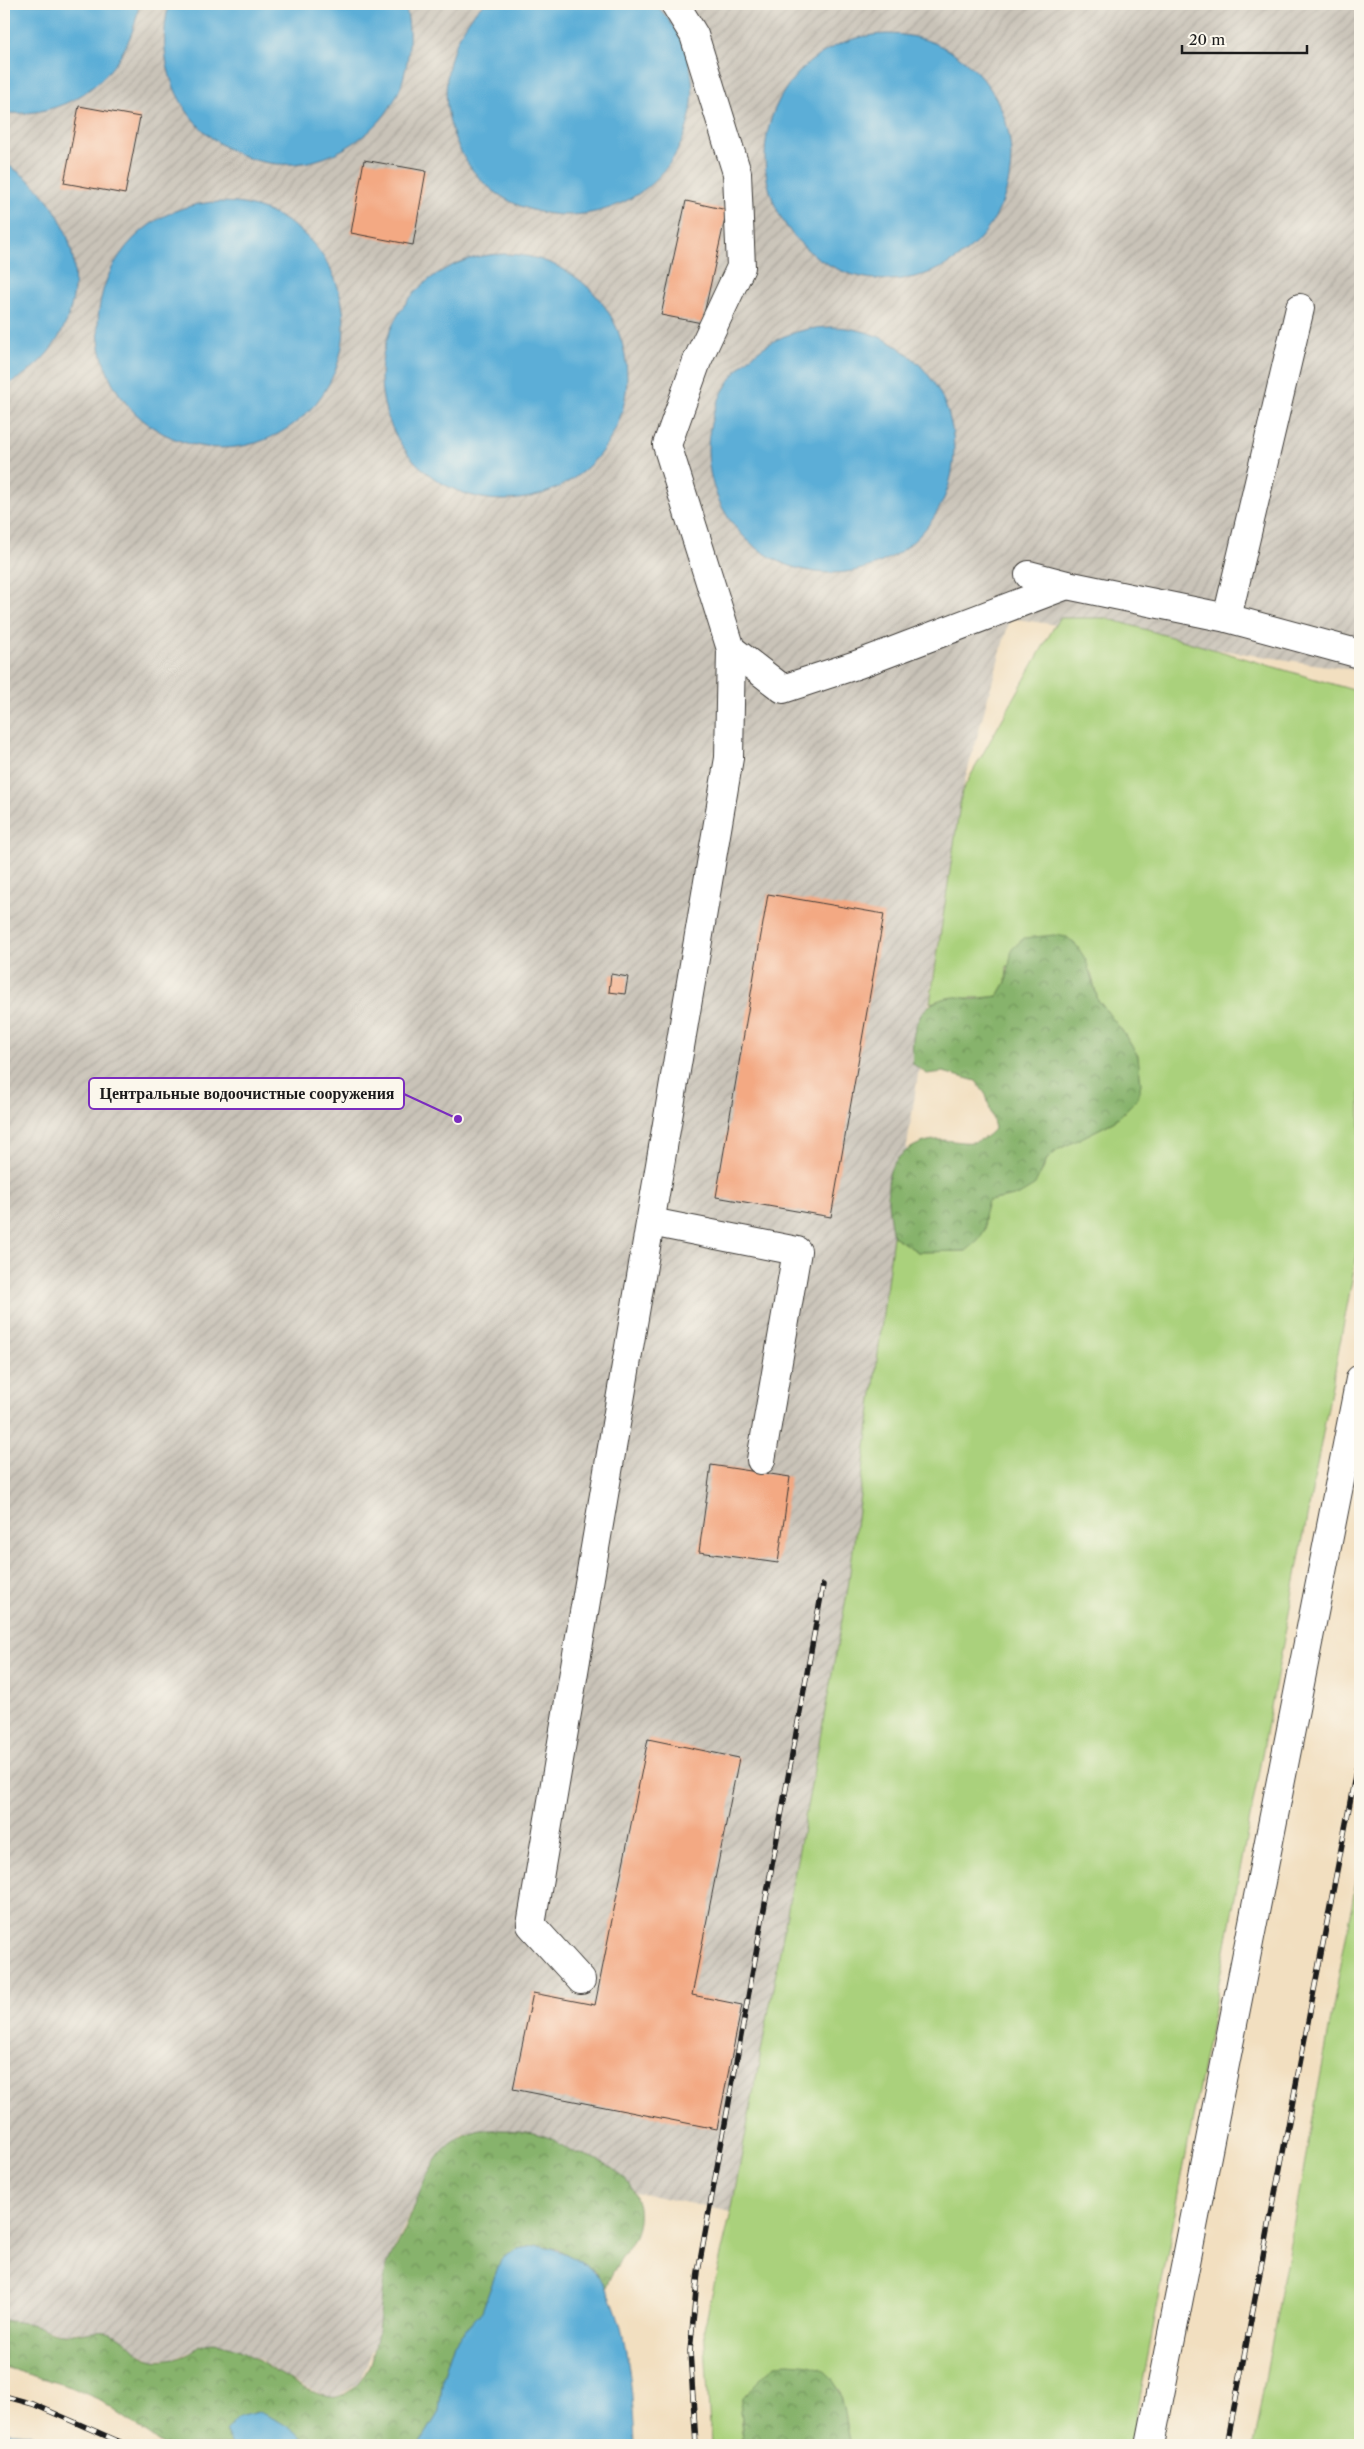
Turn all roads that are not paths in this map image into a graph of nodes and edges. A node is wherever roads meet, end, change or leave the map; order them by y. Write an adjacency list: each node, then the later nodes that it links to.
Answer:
1 (675, 4): 6 (lane)
2 (1300, 308): 5 (lane)
3 (1029, 575): 4 (lane)
4 (1067, 585): 5 (lane); 6 (lane)
5 (1227, 618): 7 (lane)
6 (731, 649): 8 (lane)
7 (1360, 654)
8 (651, 1222): 10 (lane); 11 (lane)
9 (1360, 1379): 12 (lane)
10 (761, 1460)
11 (581, 1980)
12 (1150, 2445)

